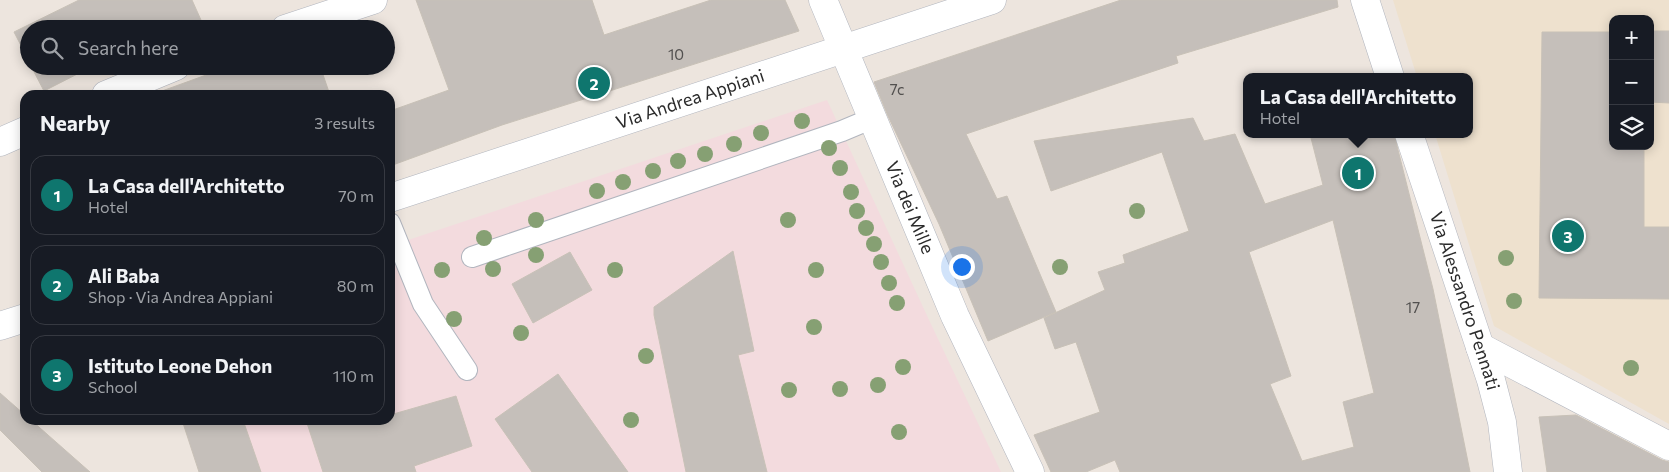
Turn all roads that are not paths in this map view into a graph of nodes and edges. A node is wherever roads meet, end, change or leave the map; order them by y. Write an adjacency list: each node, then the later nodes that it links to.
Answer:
1 (373, 0): 5 (street)
2 (823, 0): 6 (street, Via dei Mille)
3 (992, 0): 6 (street, Via Andrea Appiani)
4 (1365, 0): 7 (street)
5 (312, 20)
6 (844, 49): 10 (street, Via dei Mille); 14 (street, Via Andrea Appiani)
7 (1389, 73)
8 (154, 75): 9 (street)
9 (118, 90)
10 (873, 118): 16 (lane); 22 (street, Via dei Mille)
11 (20, 133): 13 (street)
12 (1410, 138): 19 (street, Via Alessandro Pennati)
13 (0, 142)
14 (395, 196)
15 (395, 235): 20 (lane)
16 (472, 257)
17 (20, 320): 18 (street)
18 (0, 326)
19 (1480, 347): 21 (street); 23 (street, Via Alessandro Pennati)
20 (467, 370)
21 (1669, 446)
22 (1030, 472)
23 (1508, 472)

